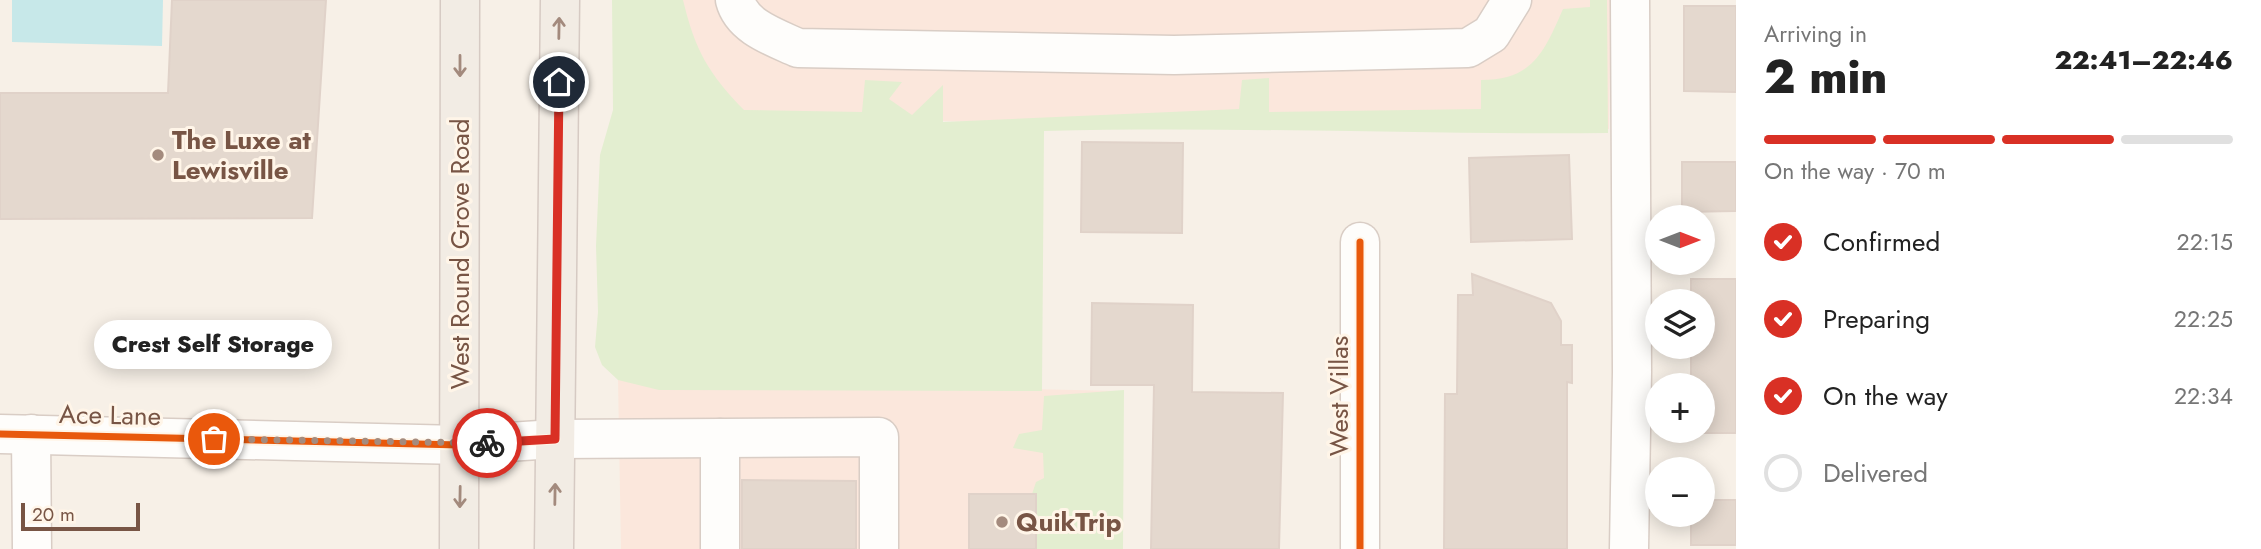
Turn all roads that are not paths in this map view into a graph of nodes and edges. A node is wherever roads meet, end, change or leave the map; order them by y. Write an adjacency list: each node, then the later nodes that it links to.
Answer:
1 (460, 0): 10 (main road, West Round Grove Road, one-way to 10)
2 (560, 0): 9 (main road, one-way to 2)
3 (735, 0): 4 (street)
4 (1512, 0)
5 (1630, 0): 17 (street)
6 (1360, 242): 16 (street, West Villas)
7 (16, 434): 10 (street, Ace Lane); 11 (street)
8 (720, 438): 9 (street, Ace Lane); 14 (street); 15 (street, Ace Lane)
9 (555, 439): 10 (street, Ace Lane); 13 (main road, one-way to 9)
10 (460, 445): 12 (main road, West Round Grove Road, one-way to 12)
11 (32, 549)
12 (459, 549)
13 (554, 549)
14 (720, 549)
15 (879, 549)
16 (1360, 549)
17 (1629, 549)

